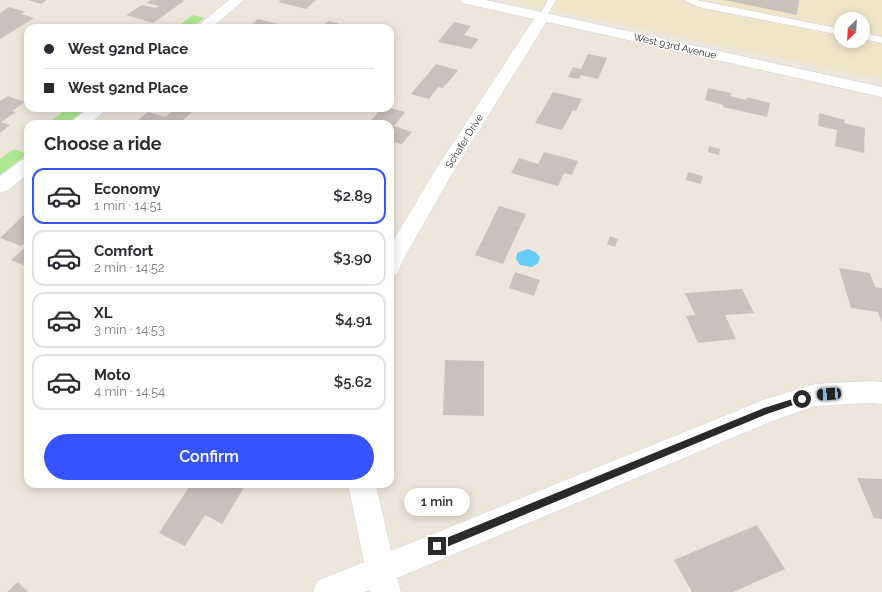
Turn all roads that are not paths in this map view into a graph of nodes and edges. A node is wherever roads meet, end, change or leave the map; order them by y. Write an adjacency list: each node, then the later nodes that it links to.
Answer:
1 (237, 0): 6 (street)
2 (467, 0): 5 (street, West 93rd Avenue)
3 (552, 0): 5 (lane)
4 (688, 0): 7 (lane)
5 (543, 16): 10 (street, West 93rd Avenue); 15 (street, Schafer Drive)
6 (207, 24)
7 (834, 31)
8 (870, 37): 9 (lane)
9 (882, 40)
10 (882, 92)
11 (95, 112): 12 (street)
12 (84, 120)
13 (24, 167): 14 (street)
14 (0, 186)
15 (394, 257)
16 (882, 393): 18 (street)
17 (363, 488): 18 (street)
18 (383, 581): 19 (street)
19 (328, 592)

